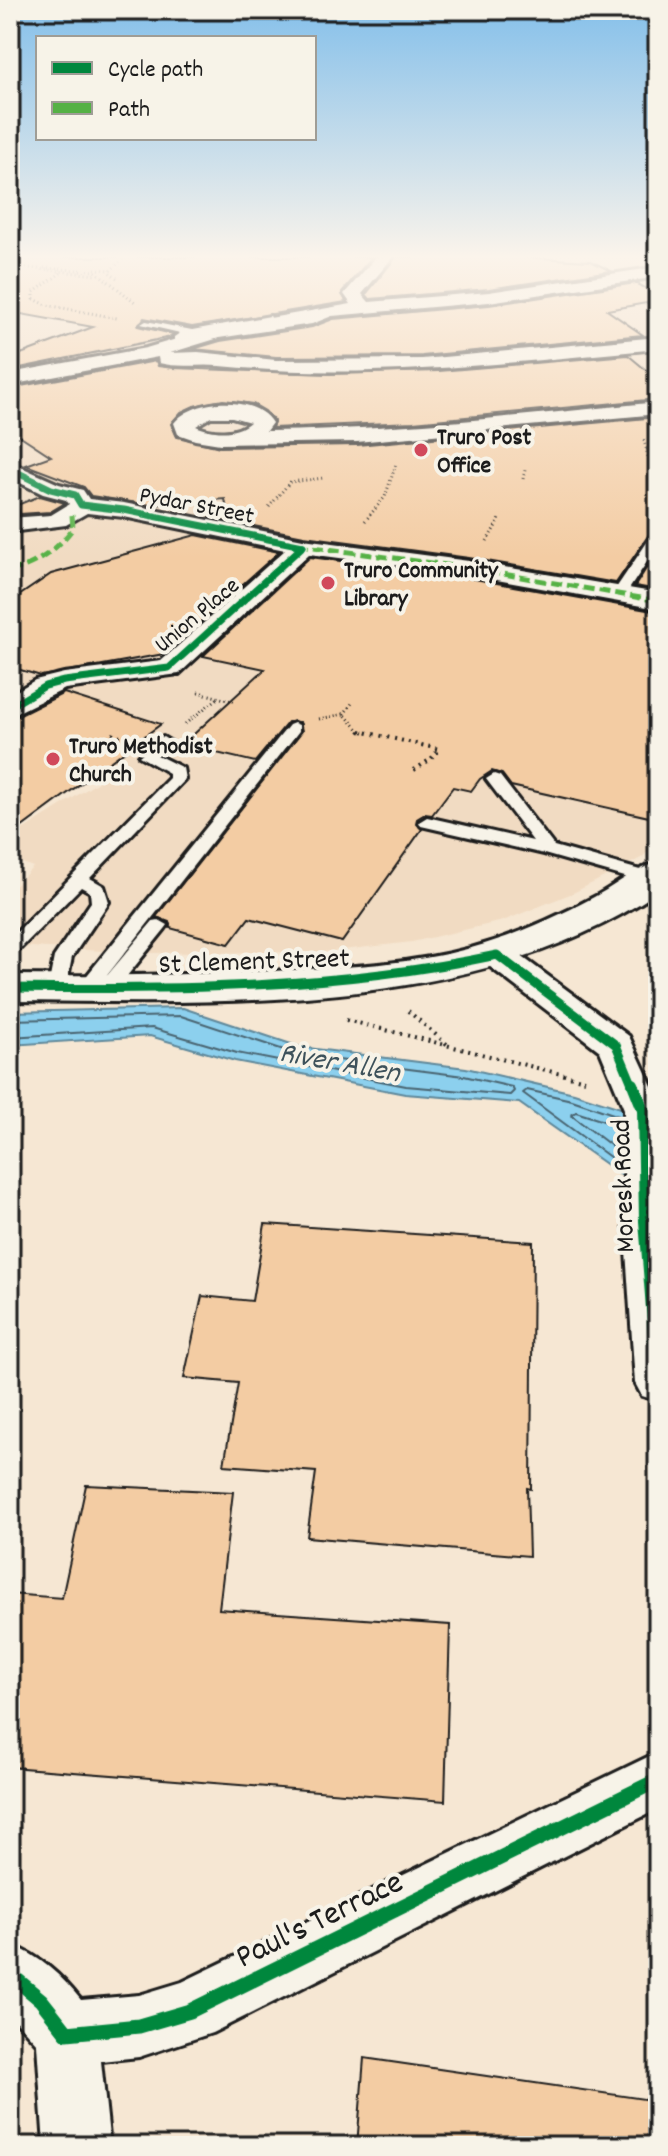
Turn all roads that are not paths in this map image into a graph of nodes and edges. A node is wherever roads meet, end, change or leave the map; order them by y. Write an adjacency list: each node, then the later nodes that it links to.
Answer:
1 (117, 358): 4 (street)
2 (198, 358): 3 (street); 4 (street)
3 (501, 358)
4 (98, 363): 5 (street)
5 (10, 379)
6 (658, 408): 7 (street)
7 (233, 437)
8 (10, 469): 9 (street)
9 (81, 505): 10 (street); 12 (street, Pydar Street)
10 (10, 525)
11 (658, 535): 13 (lane)
12 (303, 546): 13 (street, Pydar Street); 15 (street, Union Place)
13 (619, 594): 14 (street, Pydar Street)
14 (658, 601)
15 (10, 707)
16 (302, 724): 27 (lane)
17 (163, 742): 22 (lane)
18 (494, 779): 20 (lane)
19 (427, 822): 20 (lane)
20 (548, 850): 21 (lane)
21 (655, 876): 25 (main road, St Clement Street)
22 (79, 879): 24 (lane); 27 (lane)
23 (159, 925): 27 (lane)
24 (14, 945)
25 (497, 955): 27 (main road, St Clement Street); 28 (street, Moresk Road)
26 (10, 988): 27 (main road, St Clement Street)
27 (84, 988)
28 (646, 1098): 29 (street, Moresk Road)
29 (658, 1383)
30 (658, 1780): 32 (street, Paul's Terrace)
31 (10, 1974): 32 (street)
32 (67, 2033): 33 (street)
33 (77, 2146)

